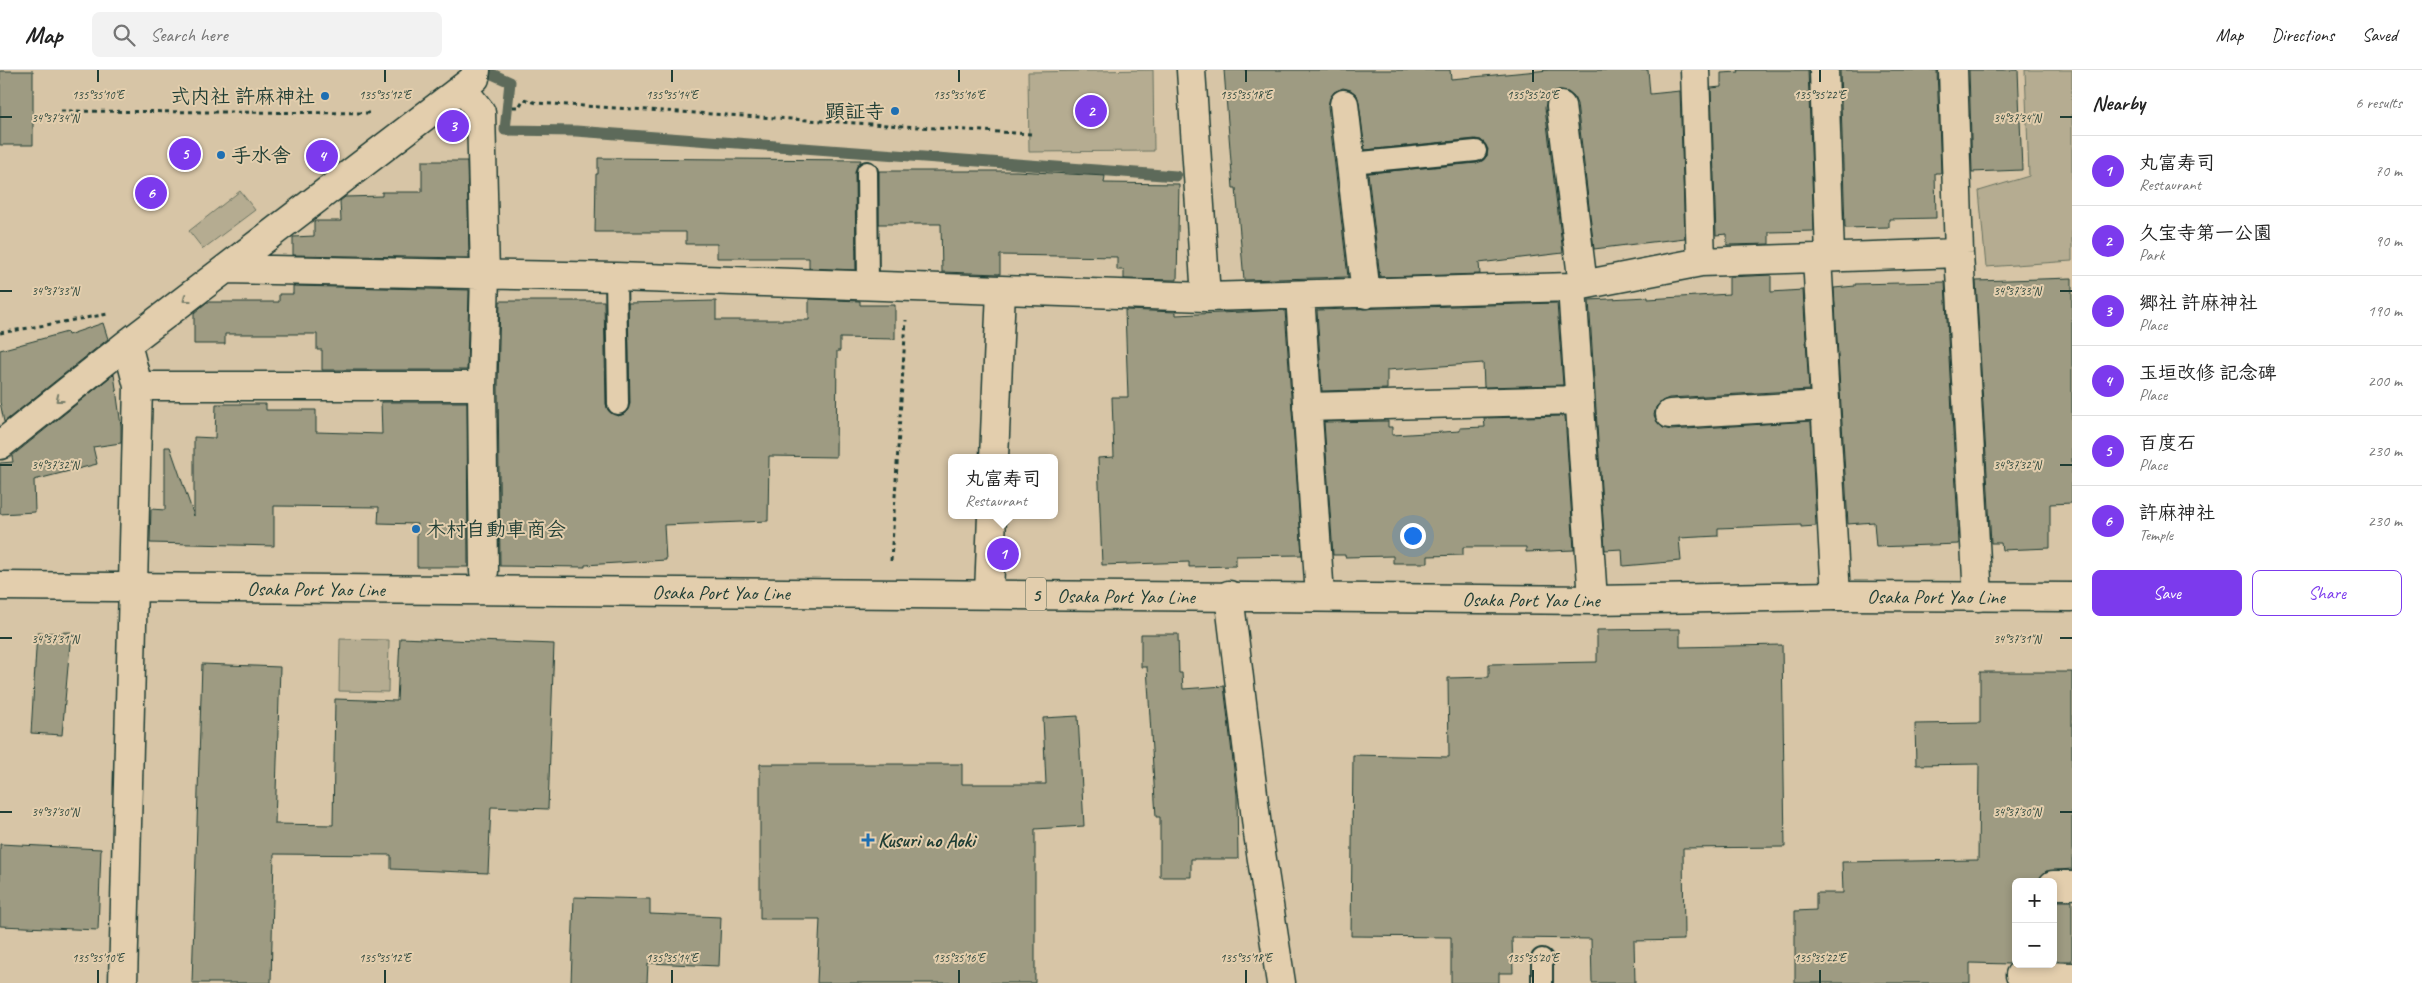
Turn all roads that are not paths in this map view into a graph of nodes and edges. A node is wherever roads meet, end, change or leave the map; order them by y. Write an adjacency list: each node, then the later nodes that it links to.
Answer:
1 (1191, 70): 22 (street)
2 (1695, 70): 13 (street)
3 (1824, 70): 12 (street)
4 (1953, 70): 11 (street)
5 (469, 79): 14 (street); 15 (street)
6 (1344, 104): 9 (street)
7 (1561, 106): 18 (street)
8 (1476, 151): 9 (lane)
9 (1351, 163): 20 (street)
10 (866, 172): 17 (lane)
11 (1959, 253): 12 (street); 41 (street)
12 (1824, 258): 13 (street); 28 (street)
13 (1701, 262): 18 (street)
14 (225, 269): 15 (street); 23 (street, one-way to 23)
15 (485, 274): 16 (street); 25 (street)
16 (616, 277): 17 (street); 27 (lane)
17 (868, 286): 19 (street)
18 (1577, 286): 20 (street); 26 (street)
19 (1001, 290): 22 (street); 32 (street)
20 (1366, 294): 21 (street)
21 (1300, 296): 22 (street); 29 (street)
22 (1206, 297)
23 (127, 344): 24 (street); 31 (street, one-way to 31)
24 (138, 386): 25 (street); 36 (street)
25 (482, 386): 34 (street)
26 (1578, 400): 29 (street); 43 (street)
27 (618, 404)
28 (1825, 405): 30 (street); 39 (street)
29 (1307, 407): 40 (street)
30 (1670, 414)
31 (0, 445)
32 (994, 454)
33 (992, 519): 37 (street)
34 (484, 571)
35 (0, 586): 36 (street, Osaka Port Yao Line / 5)
36 (133, 589): 37 (street, Osaka Port Yao Line / 5); 49 (street)
37 (989, 594): 38 (street, Osaka Port Yao Line / 5)
38 (1229, 596): 40 (street, Osaka Port Yao Line / 5); 50 (street)
39 (1836, 596): 41 (street, Osaka Port Yao Line / 5); 43 (street, Osaka Port Yao Line / 5)
40 (1320, 597): 43 (street, Osaka Port Yao Line / 5)
41 (1978, 597): 42 (street, Osaka Port Yao Line / 5)
42 (2072, 597)
43 (1593, 600)
44 (2057, 884): 45 (street)
45 (2072, 885)
46 (1542, 959): 51 (lane)
47 (2020, 975): 48 (street)
48 (2072, 977)
49 (123, 983)
50 (1281, 983)
51 (1542, 983)

